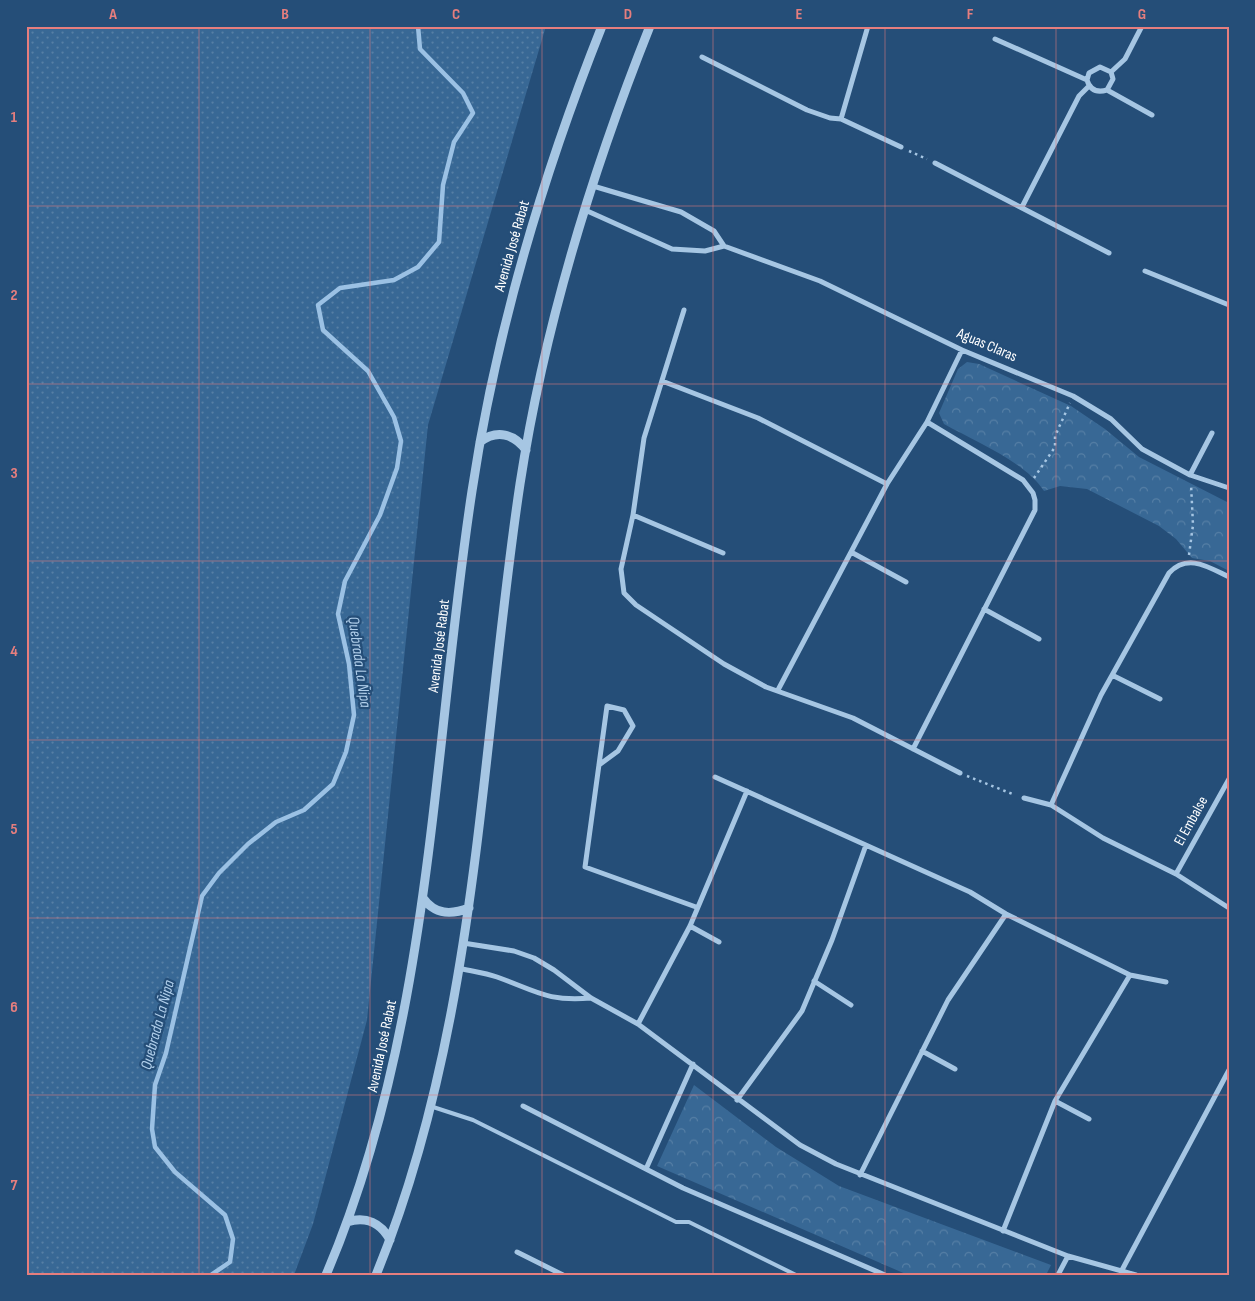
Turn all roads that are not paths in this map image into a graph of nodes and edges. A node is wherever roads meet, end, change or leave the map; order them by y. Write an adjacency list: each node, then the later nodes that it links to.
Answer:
1 (602, 26): 27 (street, Avenida José Rabat)
2 (650, 26): 15 (street)
3 (868, 26): 12 (street)
4 (1142, 26): 7 (street)
5 (995, 39): 8 (street)
6 (702, 56): 12 (street)
7 (1111, 72): 8 (street); 10 (street)
8 (1087, 80): 9 (street)
9 (1089, 86): 10 (street); 16 (street)
10 (1107, 90): 11 (street)
11 (1152, 115)
12 (841, 119): 13 (street)
13 (901, 147)
14 (935, 163): 16 (street)
15 (593, 186): 17 (street); 18 (street, Aguas Claras)
16 (1022, 207): 19 (street)
17 (585, 210): 18 (street); 28 (street)
18 (724, 246): 23 (street, Aguas Claras)
19 (1109, 253)
20 (1145, 270): 21 (street)
21 (1229, 305)
22 (684, 310): 24 (street)
23 (962, 350): 25 (street); 29 (street, Aguas Claras)
24 (662, 381): 30 (street); 32 (street)
25 (927, 422): 30 (street); 37 (street)
26 (1212, 433): 29 (street)
27 (480, 442): 28 (street); 52 (street, Avenida José Rabat)
28 (526, 450): 54 (street)
29 (1190, 475): 31 (street, Aguas Claras)
30 (887, 484): 33 (street)
31 (1229, 488)
32 (633, 515): 34 (street); 40 (street)
33 (851, 552): 36 (street); 40 (street)
34 (723, 553)
35 (1229, 576): 39 (street)
36 (906, 582)
37 (984, 609): 38 (street); 42 (street)
38 (1039, 639)
39 (1112, 675): 41 (street); 49 (street)
40 (778, 690): 42 (street)
41 (1160, 699)
42 (913, 749): 44 (street)
43 (599, 765): 43 (street); 53 (street)
44 (960, 773)
45 (715, 777): 47 (street)
46 (1229, 779): 51 (street, El Embalse)
47 (747, 791): 50 (street); 53 (street)
48 (1024, 798): 49 (street)
49 (1051, 805): 51 (street)
50 (866, 845): 56 (street); 62 (street)
51 (1176, 874): 55 (street)
52 (423, 898): 54 (street); 78 (street, Avenida José Rabat)
53 (696, 907): 57 (street)
54 (469, 908): 59 (street)
55 (1229, 908)
56 (1006, 914): 61 (street); 67 (street)
57 (690, 926): 58 (street); 66 (street)
58 (719, 942)
59 (463, 943): 60 (street); 64 (street)
60 (458, 968): 64 (street); 73 (street)
61 (1130, 975): 63 (street); 72 (street)
62 (814, 981): 65 (street); 71 (street)
63 (1166, 982)
64 (592, 998): 66 (street)
65 (851, 1005)
66 (638, 1024): 68 (street)
67 (922, 1051): 69 (street); 77 (street)
68 (693, 1064): 71 (street); 76 (street)
69 (955, 1069)
70 (1229, 1070): 83 (street)
71 (737, 1100): 77 (street)
72 (1055, 1101): 75 (street); 79 (street)
73 (430, 1106): 80 (street); 87 (lane)
74 (524, 1106): 76 (street)
75 (1089, 1119)
76 (646, 1170): 88 (street)
77 (860, 1175): 79 (street)
78 (347, 1222): 80 (street); 84 (street, Avenida José Rabat)
79 (1003, 1232): 82 (street)
80 (390, 1240): 85 (street)
81 (517, 1252): 86 (street)
82 (1068, 1256): 83 (street); 89 (street)
83 (1122, 1270): 90 (street)
84 (326, 1275)
85 (376, 1275)
86 (563, 1275)
87 (796, 1275)
88 (885, 1275)
89 (1058, 1275)
90 (1136, 1275)

